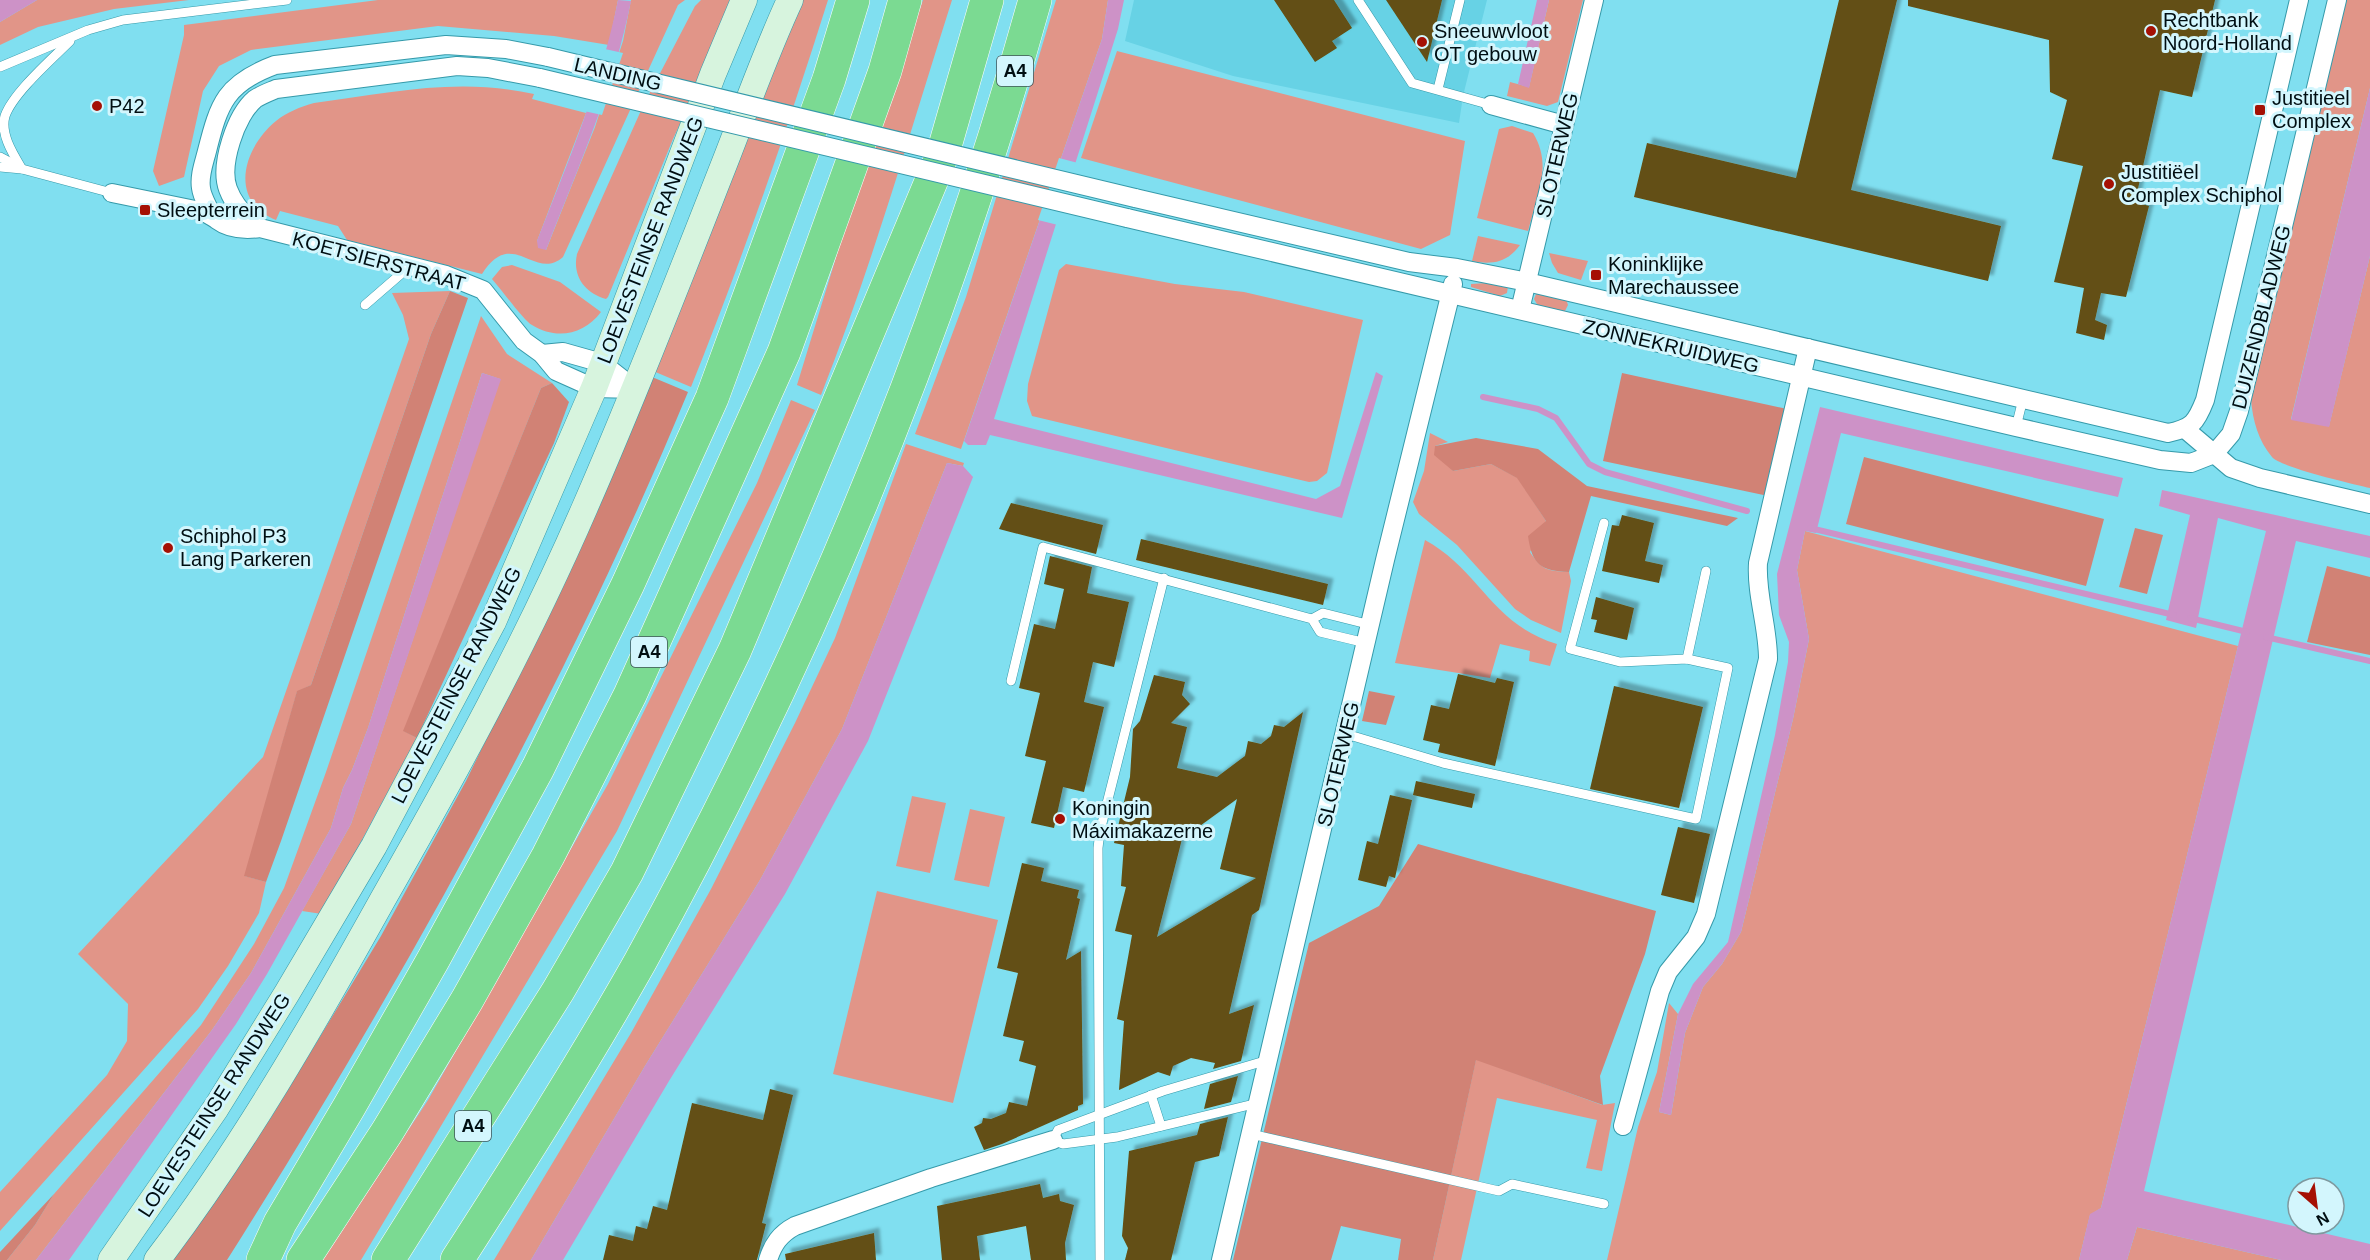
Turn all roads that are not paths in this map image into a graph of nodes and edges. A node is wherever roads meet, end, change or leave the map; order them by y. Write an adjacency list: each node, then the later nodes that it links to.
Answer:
1 (286, 0): 14 (lane)
2 (778, 0): 15 (lane)
3 (790, 0): 15 (street, LOEVESTEINSE RANDWEG)
4 (853, 0): 67 (highway, A4)
5 (905, 0): 68 (highway, A4)
6 (987, 0): 69 (highway, A4)
7 (1035, 0): 70 (highway, A4)
8 (1358, 0): 17 (lane)
9 (1460, 0): 17 (lane)
10 (1594, 0): 19 (street, SLOTERWEG)
11 (2299, 0): 43 (street, DUIZENDBLADWEG)
12 (2337, 0): 44 (street, DUIZENDBLADWEG)
13 (747, 4): 37 (street, LOEVESTEINSE RANDWEG)
14 (74, 37): 16 (lane); 22 (lane)
15 (763, 57): 40 (street, LOEVESTEINSE RANDWEG)
16 (0, 67)
17 (1438, 89): 18 (lane)
18 (1491, 105): 19 (street)
19 (1564, 125): 31 (street, SLOTERWEG)
20 (0, 157): 22 (lane, KOETSIERSTRAAT)
21 (0, 167): 22 (lane, KOETSIERSTRAAT)
22 (22, 169): 23 (lane, KOETSIERSTRAAT)
23 (112, 193): 26 (street, KOETSIERSTRAAT)
24 (1134, 198): 26 (street, LANDING, bridge); 30 (street, ZONNEKRUIDWEG)
25 (235, 204): 26 (lane); 27 (street, LANDING, bridge); 28 (street, KOETSIERSTRAAT)
26 (211, 214): 28 (street, KOETSIERSTRAAT)
27 (1127, 218): 32 (street, ZONNEKRUIDWEG)
28 (260, 228): 29 (street, KOETSIERSTRAAT)
29 (410, 266): 33 (lane); 36 (street, KOETSIERSTRAAT)
30 (1457, 268): 31 (street, ZONNEKRUIDWEG); 32 (street, SLOTERWEG)
31 (1527, 282): 34 (street, SLOTERWEG); 35 (street, ZONNEKRUIDWEG)
32 (1450, 294): 34 (street, ZONNEKRUIDWEG); 50 (street, SLOTERWEG)
33 (365, 305)
34 (1520, 310): 38 (street, ZONNEKRUIDWEG)
35 (1808, 348): 38 (street); 41 (street, ZONNEKRUIDWEG)
36 (542, 354): 37 (street); 39 (street, KOETSIERSTRAAT)
37 (602, 363): 39 (street, LOEVESTEINSE RANDWEG); 40 (street)
38 (1801, 376): 42 (street, ZONNEKRUIDWEG); 60 (street)
39 (594, 388): 40 (street, KOETSIERSTRAAT); 65 (street, LOEVESTEINSE RANDWEG)
40 (635, 389): 66 (street, LOEVESTEINSE RANDWEG)
41 (2023, 399): 42 (lane); 43 (street, ZONNEKRUIDWEG)
42 (2016, 427): 44 (street, ZONNEKRUIDWEG)
43 (2185, 429): 44 (street)
44 (2214, 454): 45 (street)
45 (2370, 504)
46 (1604, 523): 52 (lane)
47 (1706, 571): 52 (lane)
48 (1164, 578): 49 (lane); 53 (lane); 58 (lane)
49 (1312, 620): 50 (lane); 51 (lane)
50 (1371, 625): 51 (street, SLOTERWEG)
51 (1366, 643): 54 (street, SLOTERWEG)
52 (1687, 659): 54 (lane)
53 (1011, 681)
54 (1346, 734): 55 (street, SLOTERWEG)
55 (1268, 1060): 56 (lane); 57 (street, SLOTERWEG)
56 (1151, 1095): 58 (lane); 59 (lane)
57 (1258, 1103): 59 (lane); 61 (street, SLOTERWEG)
58 (1100, 1114): 62 (lane); 63 (lane)
59 (1161, 1126): 62 (lane)
60 (1623, 1126)
61 (1251, 1134): 64 (lane); 73 (street, SLOTERWEG)
62 (1100, 1139): 63 (lane); 72 (lane)
63 (1053, 1140): 71 (street)
64 (1604, 1204)
65 (111, 1260)
66 (157, 1260)
67 (263, 1260)
68 (303, 1260)
69 (388, 1260)
70 (457, 1260)
71 (768, 1260)
72 (1100, 1260)
73 (1221, 1260)

